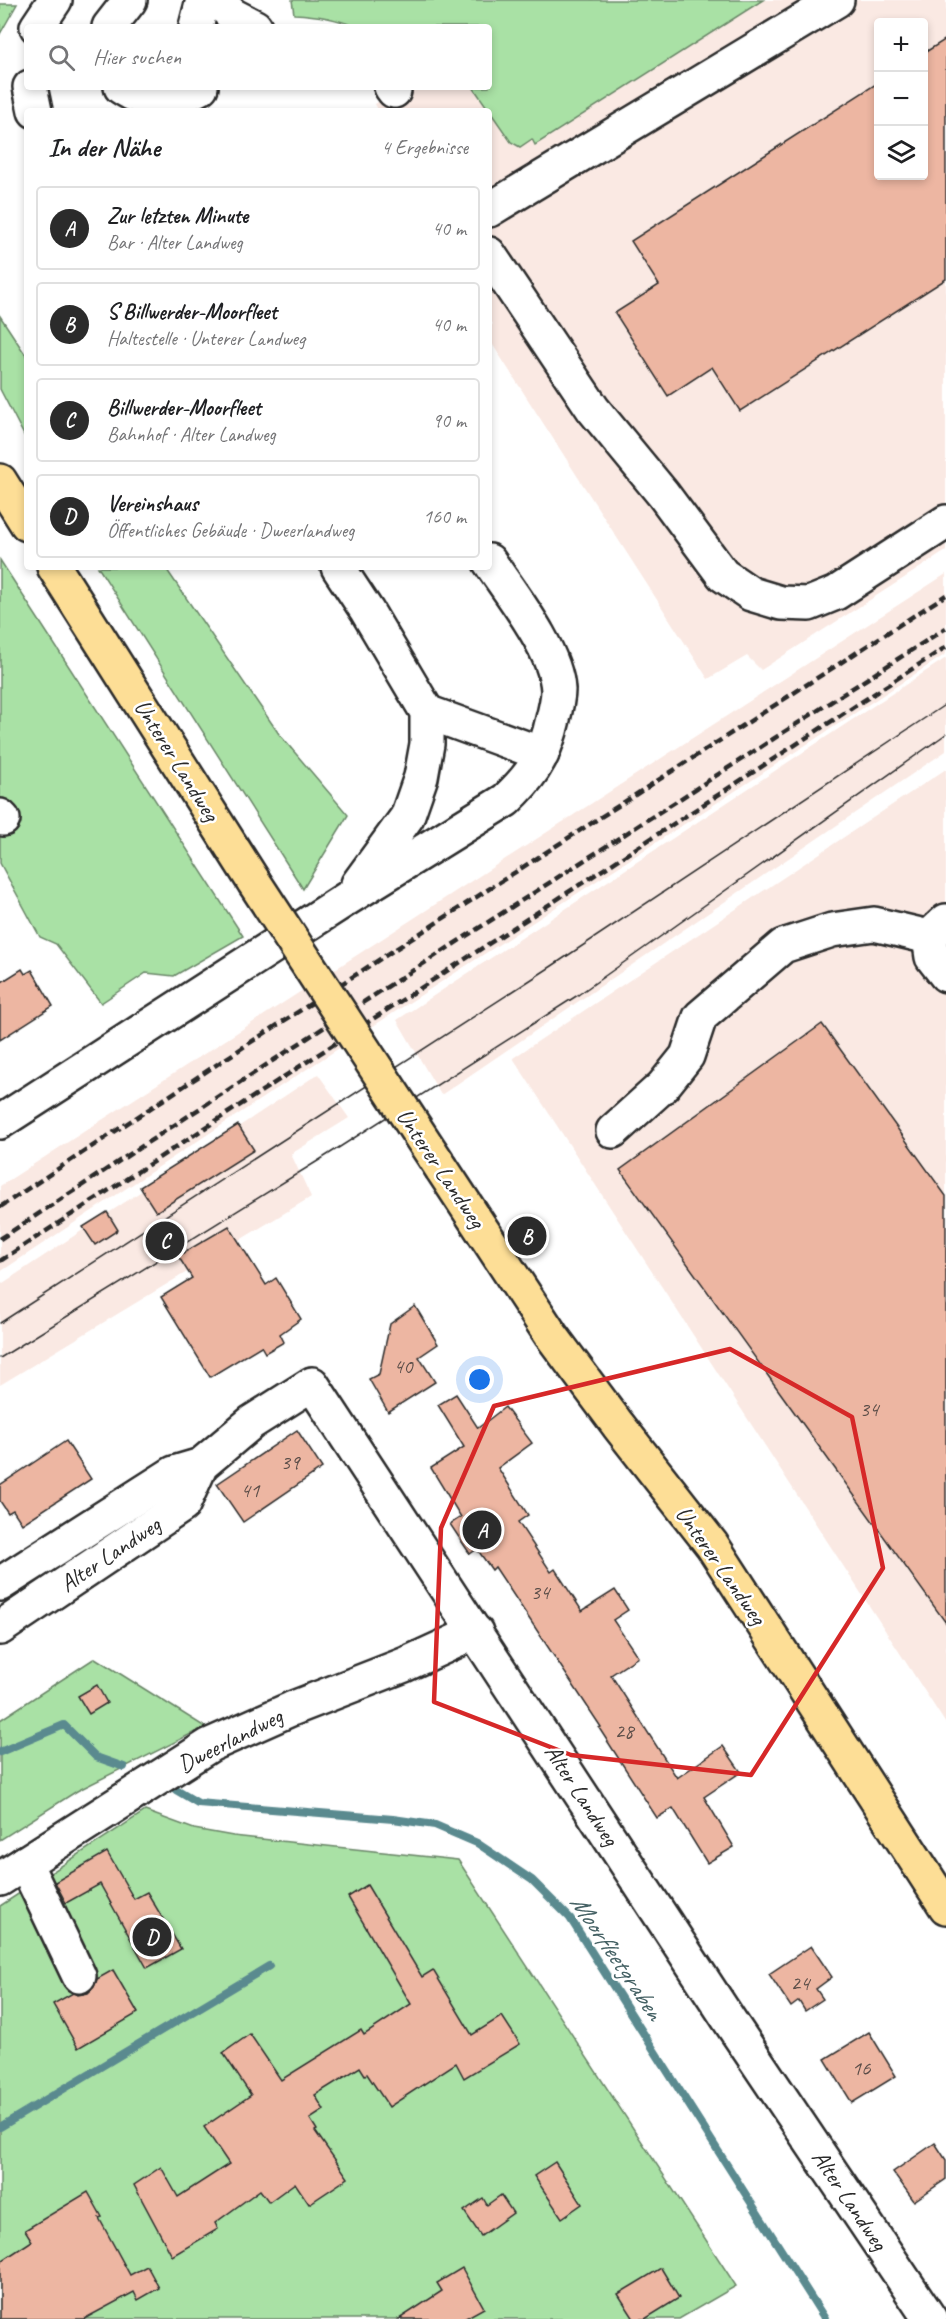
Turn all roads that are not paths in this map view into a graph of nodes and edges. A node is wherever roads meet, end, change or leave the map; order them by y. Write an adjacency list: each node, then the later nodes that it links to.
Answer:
1 (55, 0): 6 (street)
2 (130, 0): 7 (street)
3 (203, 0): 8 (street)
4 (218, 0): 9 (street)
5 (837, 0): 14 (street)
6 (39, 24)
7 (111, 24)
8 (197, 24)
9 (249, 24)
10 (30, 90): 13 (street)
11 (126, 90): 12 (street)
12 (199, 94)
13 (34, 108)
14 (492, 208)
15 (492, 258): 18 (street)
16 (0, 481): 17 (main road)
17 (24, 519)
18 (946, 522)
19 (492, 566): 23 (street)
20 (56, 570): 34 (main road, Unterer Landweg, bridge)
21 (340, 570): 22 (street)
22 (427, 712): 23 (street); 24 (street)
23 (542, 754): 24 (street)
24 (348, 898): 27 (street)
25 (937, 929): 26 (street); 28 (street)
26 (946, 975)
27 (0, 1122)
28 (613, 1131)
29 (201, 1465): 30 (street, Alter Landweg); 31 (street, Alter Landweg); 32 (street, Alter Landweg)
30 (0, 1584)
31 (0, 1628)
32 (476, 1632): 33 (street, Dweerlandweg); 36 (street, Alter Landweg)
33 (12, 1871): 35 (street)
34 (946, 1907)
35 (79, 1976)
36 (930, 2319)

